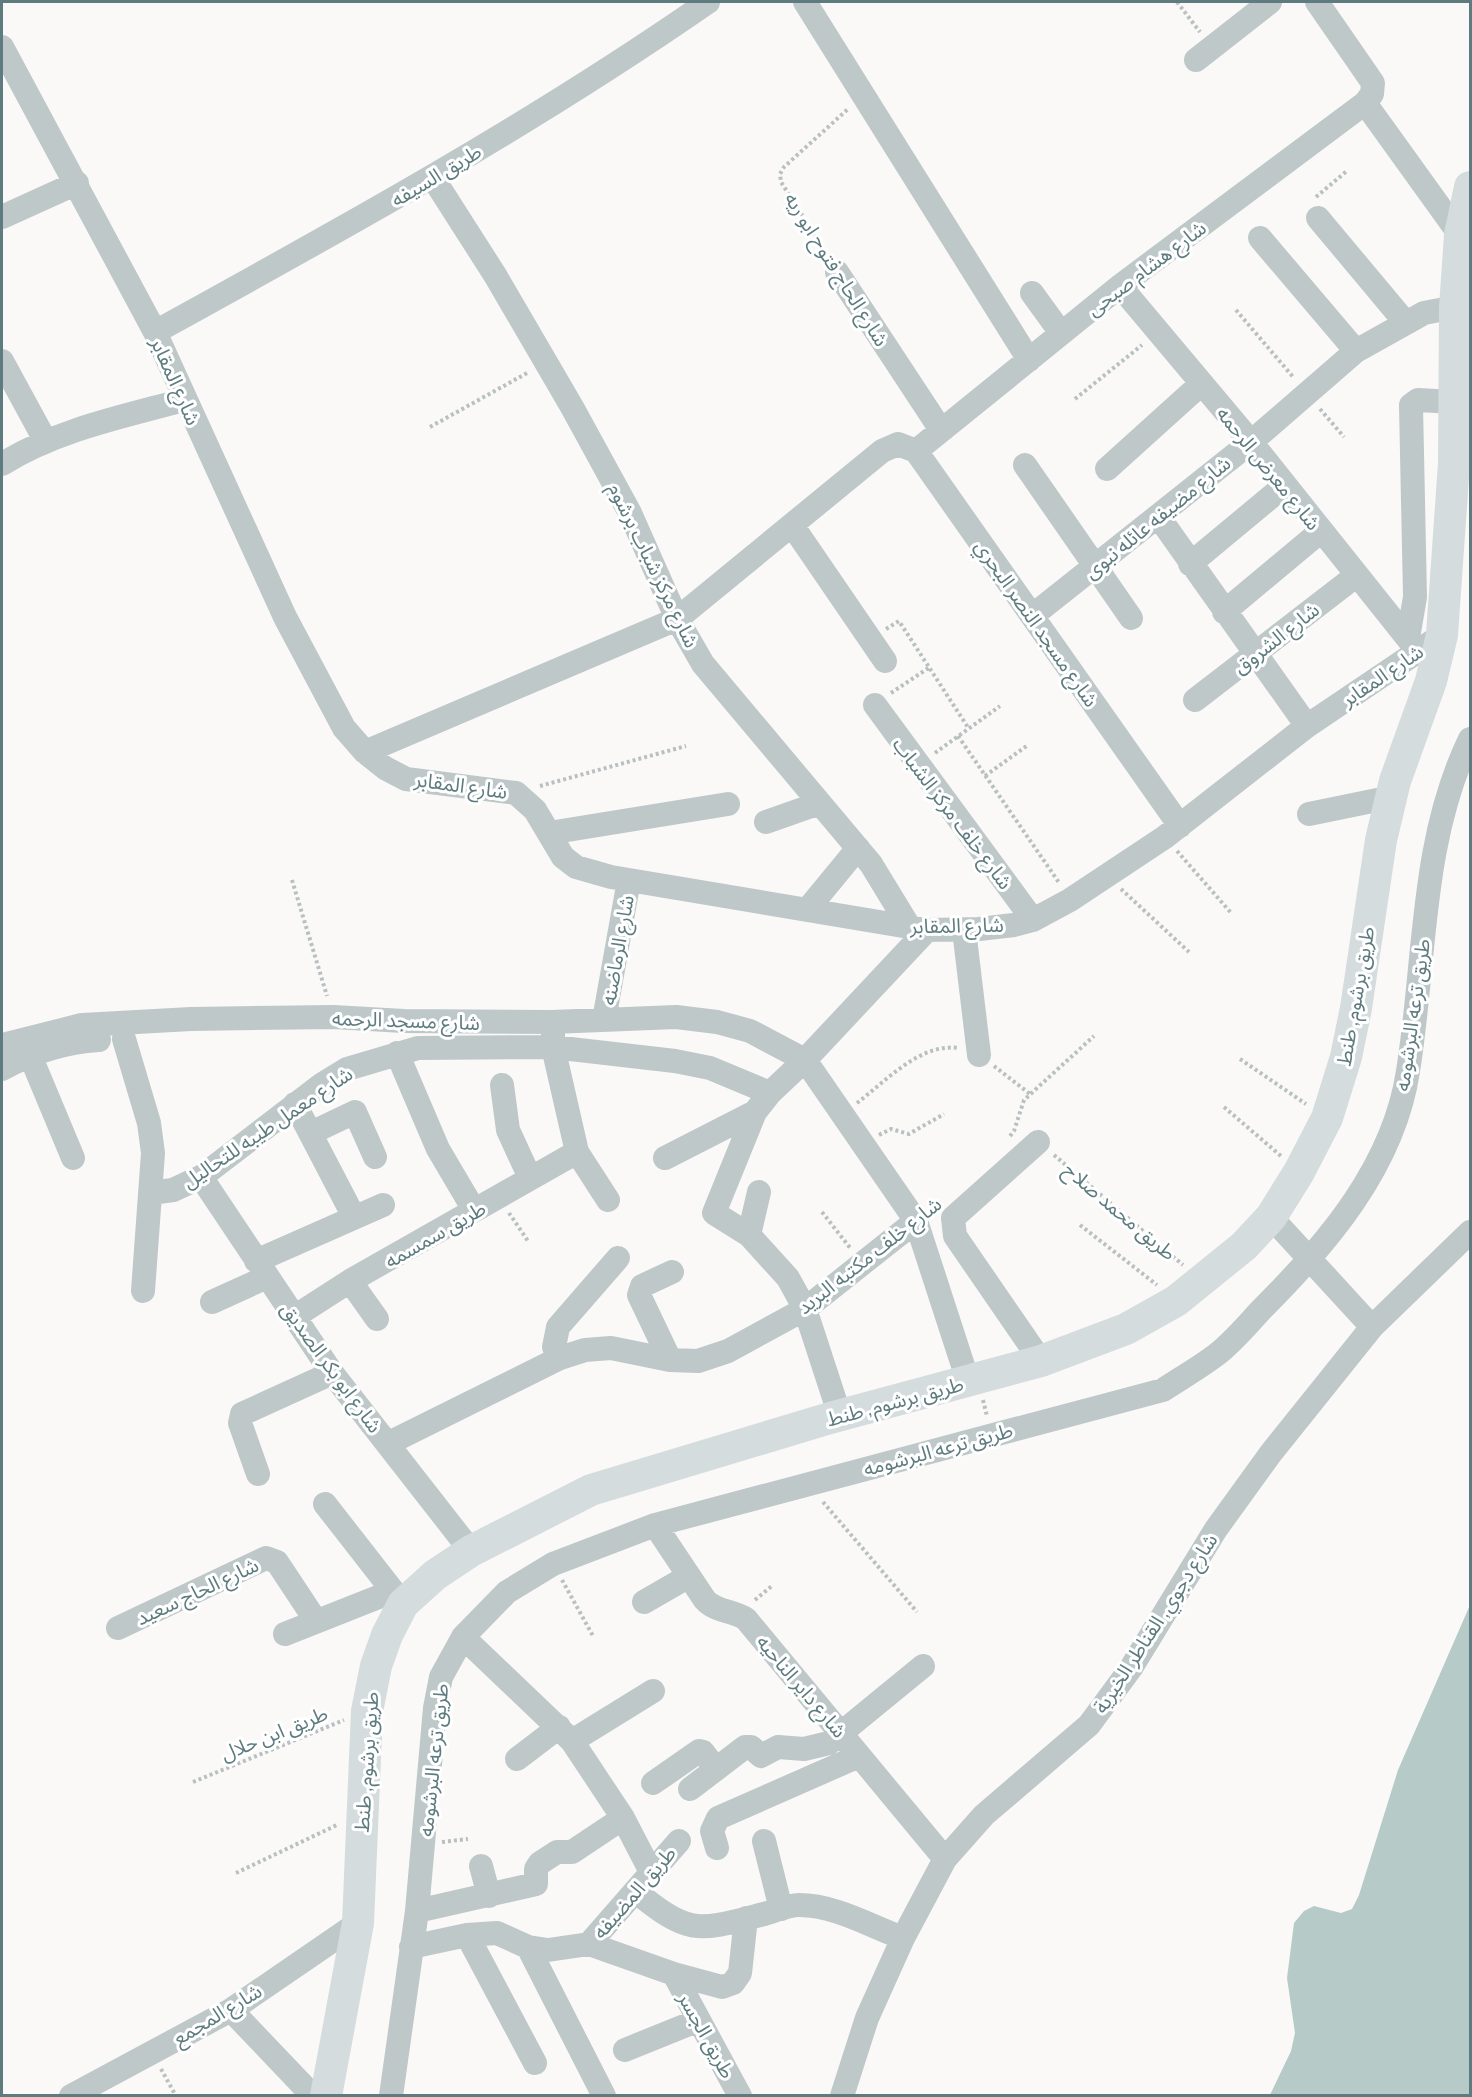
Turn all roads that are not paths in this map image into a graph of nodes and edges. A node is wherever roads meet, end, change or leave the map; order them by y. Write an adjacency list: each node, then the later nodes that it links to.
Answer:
1 (708, 2): 8 (street, طريق السيفه)
2 (805, 2): 23 (street)
3 (1270, 2): 6 (street)
4 (1317, 2): 7 (street)
5 (2, 46): 9 (street, شارع المقابر)
6 (1203, 53)
7 (1369, 94): 13 (street); 16 (street, شارع هشام صبحى)
8 (433, 178): 20 (street, طريق السيفه); 45 (street, شارع مركز شباب برشوم)
9 (76, 183): 11 (street); 20 (street, شارع المقابر)
10 (1470, 187): 13 (main road, طريق برشوم, طنط)
11 (2, 217)
12 (1318, 218): 19 (street)
13 (1460, 236): 18 (main road, طريق برشوم, طنط)
14 (1260, 238): 22 (street)
15 (837, 272): 28 (street, شارع الحاج فتوح ابو ريه)
16 (1120, 286): 21 (street, شارع هشام صبحى); 25 (street, شارع معرض الرحمه)
17 (1032, 293): 21 (street)
18 (1455, 307): 19 (street, شارع مضيفه عائله نبوى); 27 (main road, طريق برشوم, طنط)
19 (1405, 322): 22 (street, شارع مضيفه عائله نبوى)
20 (155, 332): 26 (street, شارع المقابر)
21 (1061, 333): 23 (street, شارع هشام صبحى)
22 (1356, 351): 30 (street, شارع مضيفه عائله نبوى)
23 (1029, 360): 28 (street, شارع هشام صبحى)
24 (2, 361): 29 (street)
25 (1200, 385): 30 (street, شارع معرض الرحمه); 34 (street)
26 (184, 400): 29 (street); 53 (street, شارع المقابر)
27 (1454, 402): 46 (main road, طريق برشوم, طنط); 46 (street)
28 (941, 430): 31 (street, شارع هشام صبحى)
29 (45, 440): 32 (street)
30 (1251, 442): 35 (street, شارع معرض الرحمه); 36 (street, شارع مضيفه عائله نبوى)
31 (916, 451): 37 (street); 43 (street, شارع مسجد النصر البحري)
32 (2, 464)
33 (1025, 465): 40 (street)
34 (1107, 468)
35 (1284, 486): 38 (street, شارع معرض الرحمه); 39 (street)
36 (1158, 516): 39 (street); 40 (street, شارع مضيفه عائله نبوى)
37 (792, 525): 45 (street); 48 (street)
38 (1321, 531): 41 (street, شارع معرض الرحمه); 42 (street)
39 (1190, 564): 42 (street)
40 (1097, 565): 43 (street, شارع مضيفه عائله نبوى); 44 (street)
41 (1357, 575): 46 (street, شارع معرض الرحمه); 47 (street, شارع الشروق)
42 (1224, 612): 47 (street)
43 (1032, 616): 59 (street, شارع مسجد النصر البحري)
44 (1131, 618)
45 (677, 619): 53 (street); 55 (street, شارع مركز شباب برشوم)
46 (1422, 641): 51 (street, شارع المقابر); 54 (main road, طريق برشوم, طنط)
47 (1255, 656): 49 (street, شارع الشروق); 51 (street)
48 (885, 662)
49 (1195, 700)
50 (875, 705): 64 (street, شارع خلف مركز الشباب)
51 (1307, 726): 59 (street, شارع المقابر)
52 (1470, 739): 102 (street, طريق ترعه البرشومه)
53 (364, 752): 60 (street, شارع المقابر)
54 (1392, 797): 57 (street); 97 (main road, طريق برشوم, طنط)
55 (820, 803): 58 (street); 61 (street, شارع مركز شباب برشوم)
56 (728, 804): 60 (street)
57 (1309, 814)
58 (766, 822)
59 (1172, 832): 64 (street, شارع المقابر)
60 (549, 833): 62 (street, شارع المقابر)
61 (858, 848): 63 (street); 65 (street, شارع مركز شباب برشوم)
62 (629, 880): 63 (street, شارع المقابر); 68 (street, شارع الرماضنه)
63 (807, 910): 65 (street, شارع المقابر)
64 (1033, 920): 66 (street, شارع المقابر)
65 (918, 929): 66 (street, شارع المقابر); 77 (street)
66 (964, 930): 76 (street)
67 (190, 1019): 69 (street, شارع مسجد الرحمه); 70 (street, شارع مسجد الرحمه); 71 (street)
68 (604, 1020): 69 (street, شارع مسجد الرحمه); 77 (street, شارع مسجد الرحمه)
69 (552, 1022): 73 (street)
70 (83, 1033): 71 (street); 72 (street, شارع مسجد الرحمه); 75 (street)
71 (124, 1039): 92 (street)
72 (2, 1045)
73 (553, 1047): 74 (street, شارع معمل طيبه للتحاليل); 80 (street, شارع معمل طيبه للتحاليل); 85 (street)
74 (397, 1053): 81 (street, شارع معمل طيبه للتحاليل); 95 (street)
75 (30, 1055): 78 (street); 87 (street)
76 (979, 1055)
77 (805, 1060): 80 (street); 98 (street)
78 (2, 1069)
79 (502, 1085): 90 (street)
80 (770, 1093): 82 (street)
81 (295, 1104): 83 (street); 89 (street, شارع معمل طيبه للتحاليل)
82 (755, 1112): 88 (street); 100 (street)
83 (311, 1133): 86 (street); 96 (street)
84 (1038, 1142): 114 (street)
85 (577, 1152): 90 (street, طريق سمسمه); 93 (street)
86 (375, 1157)
87 (73, 1158)
88 (665, 1158)
89 (201, 1176): 92 (street, شارع معمل طيبه للتحاليل); 103 (street, شارع ابو بكر الصديق)
90 (530, 1178): 95 (street, طريق سمسمه)
91 (759, 1192): 100 (street)
92 (151, 1193): 106 (street)
93 (608, 1200)
94 (383, 1206): 96 (street)
95 (474, 1210): 105 (street, طريق سمسمه)
96 (354, 1217): 103 (street)
97 (1271, 1217): 102 (street); 114 (main road, طريق برشوم, طنط)
98 (916, 1221): 108 (street, شارع خلف مكتبه البريد); 116 (street)
99 (1470, 1232): 111 (street, شارع دجوي, القناطر الخيرية)
100 (749, 1235): 108 (street)
101 (618, 1258): 112 (street)
102 (1311, 1259): 111 (street); 121 (street, طريق ترعه البرشومه)
103 (262, 1269): 107 (street); 109 (street, شارع ابو بكر الصديق)
104 (672, 1272): 113 (street)
105 (350, 1281): 109 (street, طريق سمسمه); 110 (street)
106 (143, 1291)
107 (213, 1302)
108 (804, 1310): 113 (street, شارع خلف مكتبه البريد); 117 (street)
109 (294, 1317): 115 (street, شارع ابو بكر الصديق)
110 (377, 1319)
111 (1372, 1327): 143 (street, شارع دجوي, القناطر الخيرية)
112 (560, 1359): 113 (street, شارع خلف مكتبه البريد); 118 (street, شارع خلف مكتبه البريد)
113 (670, 1360)
114 (1041, 1360): 116 (main road, طريق برشوم, طنط)
115 (332, 1373): 118 (street, شارع ابو بكر الصديق); 119 (street)
116 (973, 1380): 117 (main road, طريق برشوم, طنط)
117 (840, 1416): 122 (main road, طريق برشوم, طنط)
118 (389, 1443): 122 (street, شارع ابو بكر الصديق)
119 (258, 1474)
120 (325, 1504): 124 (street)
121 (655, 1525): 123 (street, شارع داير الناحيه); 129 (street, طريق ترعه البرشومه)
122 (471, 1551): 124 (main road, طريق برشوم, طنط)
123 (689, 1576): 125 (street); 133 (street, شارع داير الناحيه)
124 (397, 1598): 126 (street); 151 (main road, طريق برشوم, طنط)
125 (644, 1602)
126 (316, 1621): 127 (street, شارع الحاج سعيد); 128 (street)
127 (118, 1628)
128 (285, 1634)
129 (463, 1638): 132 (street); 149 (street, طريق ترعه البرشومه)
130 (923, 1666): 133 (street)
131 (652, 1691): 132 (street)
132 (566, 1734): 135 (street); 139 (street)
133 (841, 1734): 134 (street, شارع داير الناحيه); 136 (street)
134 (859, 1756): 142 (street); 143 (street, شارع داير الناحيه)
135 (517, 1759)
136 (716, 1769): 137 (street); 138 (street)
137 (653, 1783)
138 (690, 1789)
139 (623, 1818): 145 (street); 147 (street)
140 (679, 1841): 145 (street, طريق المضيفه)
141 (764, 1841): 148 (street)
142 (717, 1848)
143 (945, 1859): 153 (street, شارع دجوي, القناطر الخيرية)
144 (481, 1866): 147 (street)
145 (651, 1872): 146 (street, طريق المضيفه)
146 (636, 1891): 150 (street); 154 (street, طريق المضيفه)
147 (489, 1896): 149 (street)
148 (781, 1909): 150 (street); 153 (street)
149 (417, 1911): 155 (street, طريق ترعه البرشومه)
150 (746, 1918): 157 (street)
151 (357, 1923): 158 (street, شارع المجمع); 165 (main road, طريق برشوم, طنط)
152 (466, 1935): 155 (street); 156 (street); 161 (street)
153 (903, 1938): 168 (street, شارع دجوي, القناطر الخيرية)
154 (589, 1944): 156 (street); 157 (street)
155 (411, 1947): 166 (street, طريق ترعه البرشومه)
156 (528, 1947): 167 (street)
157 (674, 1974): 159 (street, طريق الجسر)
158 (231, 2010): 163 (street, شارع المجمع); 164 (street)
159 (699, 2020): 160 (street); 162 (street, طريق الجسر)
160 (625, 2050)
161 (535, 2063)
162 (731, 2092)
163 (71, 2096)
164 (313, 2096)
165 (326, 2096)
166 (392, 2096)
167 (604, 2096)
168 (842, 2096)

